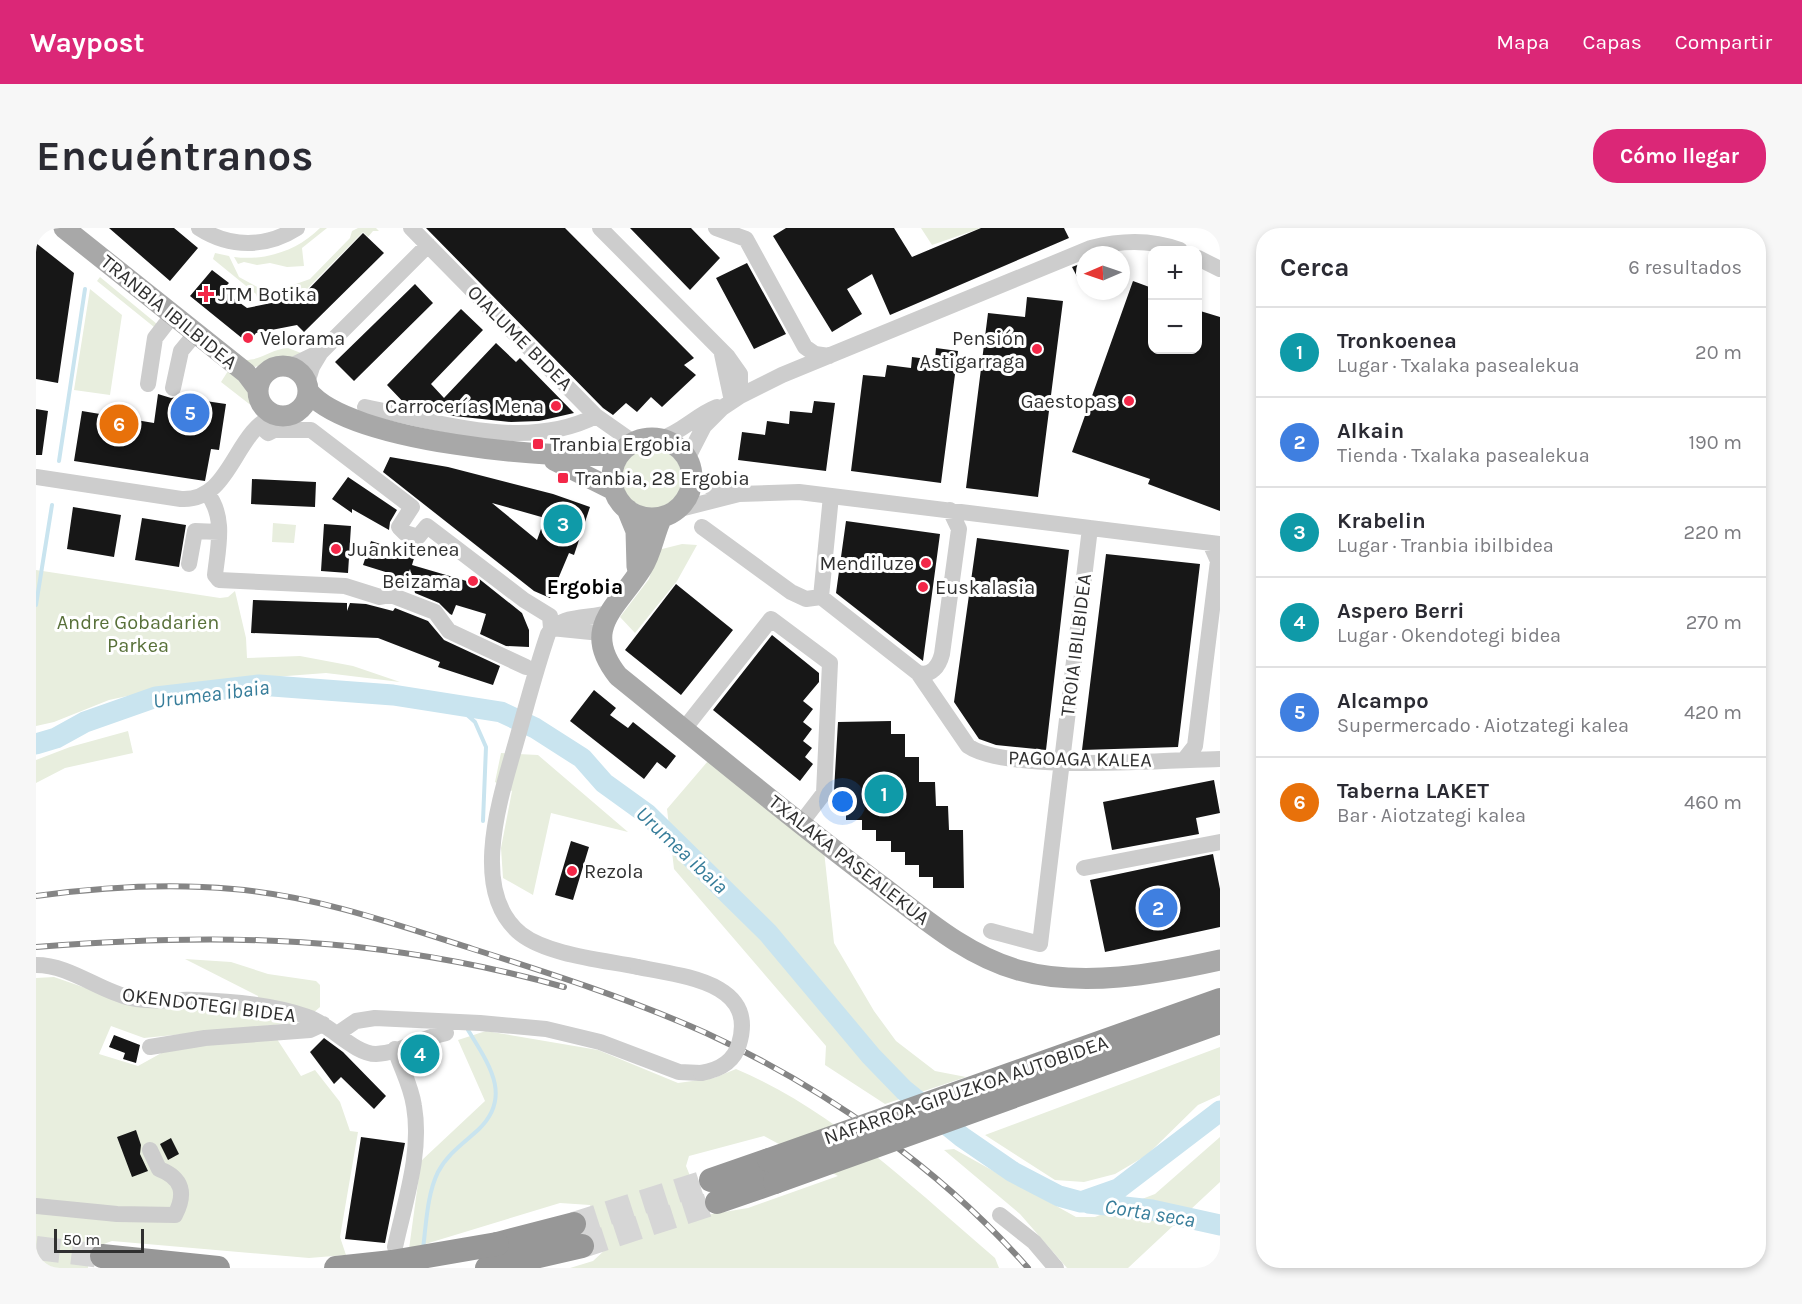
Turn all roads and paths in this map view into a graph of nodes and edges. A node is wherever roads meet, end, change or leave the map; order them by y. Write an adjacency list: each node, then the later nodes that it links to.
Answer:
1 (64, 228): 11 (main road, TRANBIA IBILBIDEA)
2 (199, 228): 3 (street)
3 (297, 228)
4 (411, 228): 7 (street, OIALUME BIDEA)
5 (600, 228): 20 (street)
6 (716, 228): 14 (street)
7 (428, 245): 13 (street); 24 (street, OIALUME BIDEA)
8 (1166, 246): 14 (street)
9 (1202, 260): 10 (street)
10 (1220, 269)
11 (172, 316): 12 (main road, TRANBIA IBILBIDEA); 16 (street)
12 (195, 334): 18 (street); 19 (main road, TRANBIA IBILBIDEA)
13 (321, 352): 15 (street); 17 (street)
14 (829, 356): 20 (street)
15 (289, 367): 17 (main road); 19 (main road)
16 (148, 384)
17 (307, 387): 22 (main road); 23 (main road)
18 (173, 388)
19 (262, 397): 22 (main road); 31 (street); 45 (street)
20 (736, 399): 25 (street); 28 (street)
21 (365, 407): 24 (street)
22 (297, 411): 23 (main road)
23 (332, 411): 27 (main road)
24 (596, 416): 26 (street, OIALUME BIDEA)
25 (660, 439): 26 (main road); 28 (main road)
26 (627, 448): 27 (main road); 30 (main road)
27 (540, 455): 30 (main road)
28 (689, 467): 32 (street); 36 (main road)
29 (36, 477): 31 (street)
30 (614, 490): 34 (main road)
31 (207, 493): 39 (street)
32 (739, 494): 33 (street); 36 (street)
33 (831, 496): 35 (street); 43 (street)
34 (627, 509): 36 (main road); 42 (main road)
35 (950, 510): 38 (street); 48 (street)
36 (669, 513): 42 (main road)
37 (702, 527): 43 (street)
38 (1090, 528): 40 (street); 53 (street, TROIA IBILBIDEA)
39 (219, 532): 41 (street); 49 (street)
40 (1215, 543): 52 (street)
41 (189, 564)
42 (634, 578): 44 (main road)
43 (821, 597): 48 (street, PAGOAGA KALEA)
44 (609, 613): 45 (street); 46 (main road)
45 (551, 628): 46 (street); 49 (street)
46 (602, 633): 50 (main road, TXALAKA PASEALEKUA)
47 (502, 666): 49 (street)
48 (918, 673): 53 (street, PAGOAGA KALEA)
49 (531, 676): 62 (street, bridge)
50 (684, 729): 54 (main road, TXALAKA PASEALEKUA); 54 (street)
51 (1220, 759): 52 (street, PAGOAGA KALEA)
52 (1184, 760): 53 (street, PAGOAGA KALEA)
53 (1061, 762): 57 (street, TROIA IBILBIDEA)
54 (801, 823): 58 (main road, TXALAKA PASEALEKUA)
55 (1220, 842): 56 (street)
56 (1084, 868)
57 (991, 931)
58 (1220, 960)
59 (36, 965): 62 (street, OKENDOTEGI BIDEA)
60 (1220, 1000): 68 (highway, NAFARROA-GIPUZKOA AUTOBIDEA, bridge)
61 (1220, 1022): 68 (highway, NAFARROA-GIPUZKOA AUTOBIDEA, bridge)
62 (330, 1029): 64 (street); 65 (street, OKENDOTEGI BIDEA)
63 (447, 1033): 65 (street, OKENDOTEGI BIDEA)
64 (150, 1047)
65 (395, 1049): 73 (street)
66 (150, 1150): 69 (street)
67 (177, 1161): 69 (street)
68 (772, 1171): 70 (highway, NAFARROA-GIPUZKOA AUTOBIDEA)
69 (182, 1190): 71 (street)
70 (714, 1191)
71 (36, 1206)
72 (1000, 1215): 78 (street)
73 (395, 1247)
74 (129, 1268): 75 (highway)
75 (218, 1268)
76 (336, 1268): 77 (highway, bridge)
77 (486, 1268)
78 (1056, 1268)

